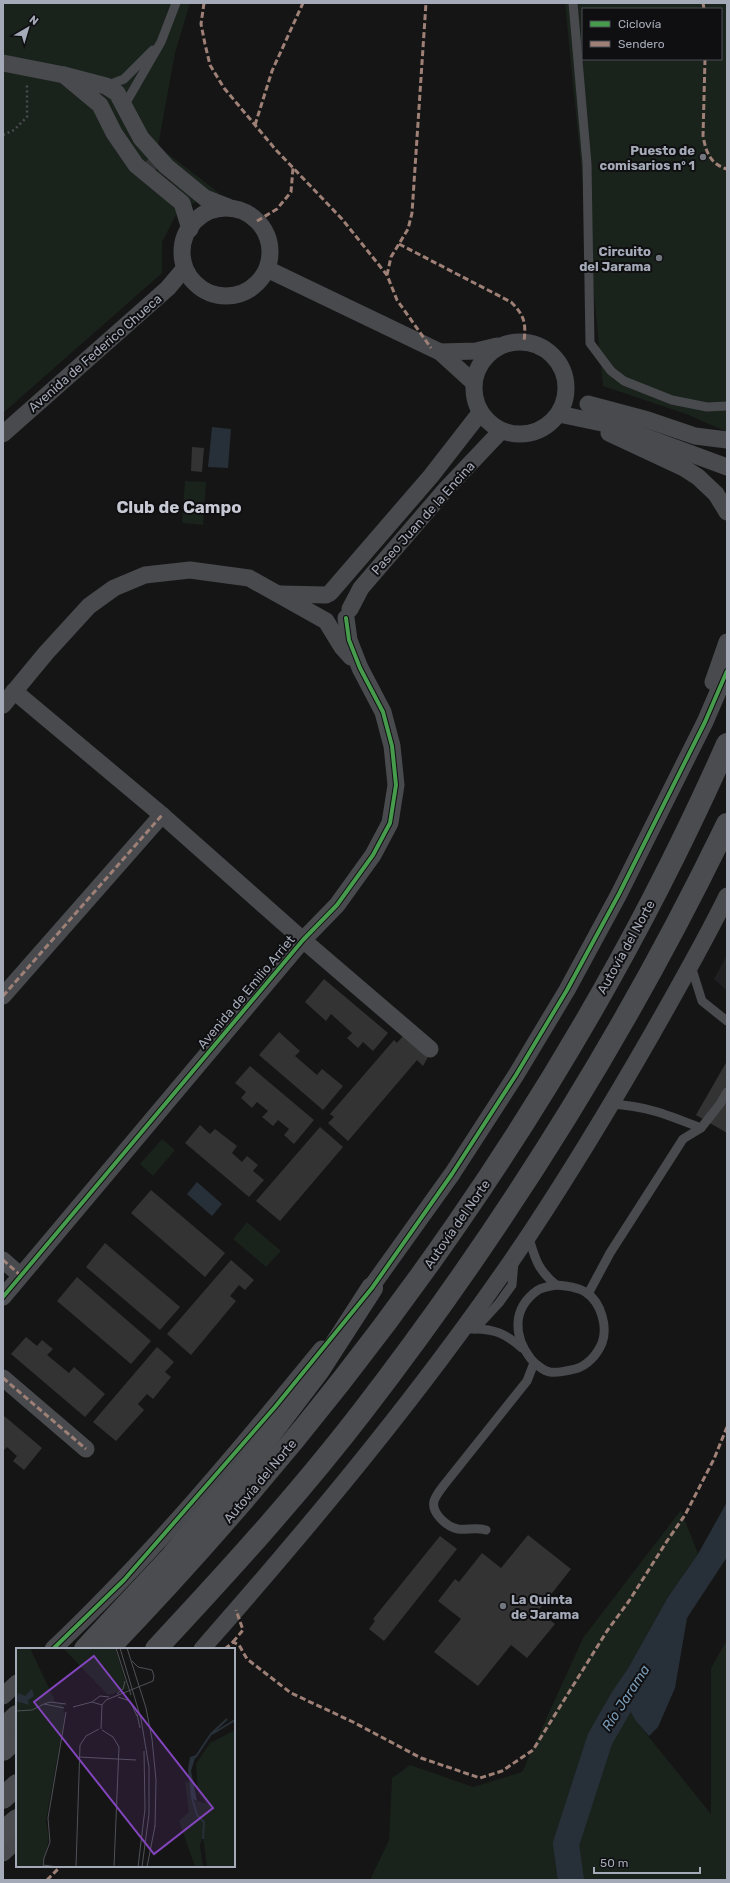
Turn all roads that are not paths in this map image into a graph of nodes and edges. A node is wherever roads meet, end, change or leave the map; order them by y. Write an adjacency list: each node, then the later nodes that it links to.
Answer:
1 (176, 3): 3 (lane)
2 (573, 3): 18 (lane)
3 (161, 42): 6 (lane); 7 (lane)
4 (3, 63): 5 (street)
5 (64, 75): 6 (street); 8 (street)
6 (106, 86): 7 (street)
7 (122, 103): 8 (street); 9 (street)
8 (100, 105): 10 (street)
9 (228, 208): 10 (street); 12 (street)
10 (190, 229): 11 (street)
11 (184, 269): 12 (street); 24 (street, Avenida de Federico Chueca)
12 (267, 269): 14 (street)
13 (501, 346): 14 (street); 15 (street); 16 (street)
14 (440, 352): 15 (street)
15 (474, 382): 19 (street)
16 (567, 386): 17 (street); 20 (street)
17 (588, 404): 22 (street); 25 (street)
18 (727, 406)
19 (480, 413): 23 (street); 29 (street, Paseo Juan de la Encina)
20 (559, 414): 21 (street); 23 (street)
21 (586, 421): 22 (street); 27 (street)
22 (616, 426): 26 (street)
23 (501, 431): 30 (street, Paseo Juan de la Encina)
24 (3, 434)
25 (727, 440)
26 (727, 467)
27 (727, 512)
28 (278, 594): 29 (street); 31 (street); 35 (street)
29 (328, 594): 30 (street); 31 (street)
30 (348, 614): 31 (street); 33 (street, Avenida de Emilio Arriet)
31 (326, 621): 33 (street)
32 (727, 642): 38 (street)
33 (360, 668): 42 (street, Avenida de Emilio Arriet)
34 (727, 671): 38 (street)
35 (14, 691): 36 (street); 39 (street)
36 (3, 705)
37 (727, 744): 65 (highway, Autovía del Norte)
38 (668, 796): 54 (street)
39 (162, 815): 42 (street); 44 (street)
40 (727, 824): 66 (highway)
41 (726, 898): 43 (street)
42 (303, 940): 46 (street); 52 (street, Avenida de Emilio Arriet)
43 (690, 964): 45 (lane); 48 (street)
44 (3, 996)
45 (727, 1021)
46 (430, 1049)
47 (727, 1092): 49 (lane)
48 (611, 1104): 49 (lane); 50 (street)
49 (701, 1128): 55 (lane)
50 (528, 1236): 53 (lane); 57 (street)
51 (3, 1260): 52 (street)
52 (20, 1275): 56 (street, Avenida de Emilio Arriet)
53 (556, 1285): 55 (lane); 58 (lane)
54 (372, 1288): 63 (street); 64 (highway)
55 (588, 1294): 59 (lane)
56 (3, 1297)
57 (468, 1330): 58 (lane); 67 (street)
58 (523, 1348): 59 (lane)
59 (534, 1363): 62 (lane)
60 (3, 1378): 61 (street)
61 (86, 1449)
62 (486, 1530)
63 (54, 1648)
64 (86, 1648)
65 (109, 1648)
66 (157, 1648)
67 (203, 1648)
68 (16, 1684): 69 (street)
69 (3, 1696)
70 (16, 1717): 71 (highway)
71 (3, 1729)
72 (16, 1738): 73 (highway)
73 (3, 1750)
74 (16, 1787): 75 (highway)
75 (3, 1798)
76 (16, 1821): 77 (highway)
77 (3, 1832)
78 (16, 1841): 79 (street)
79 (3, 1853)

